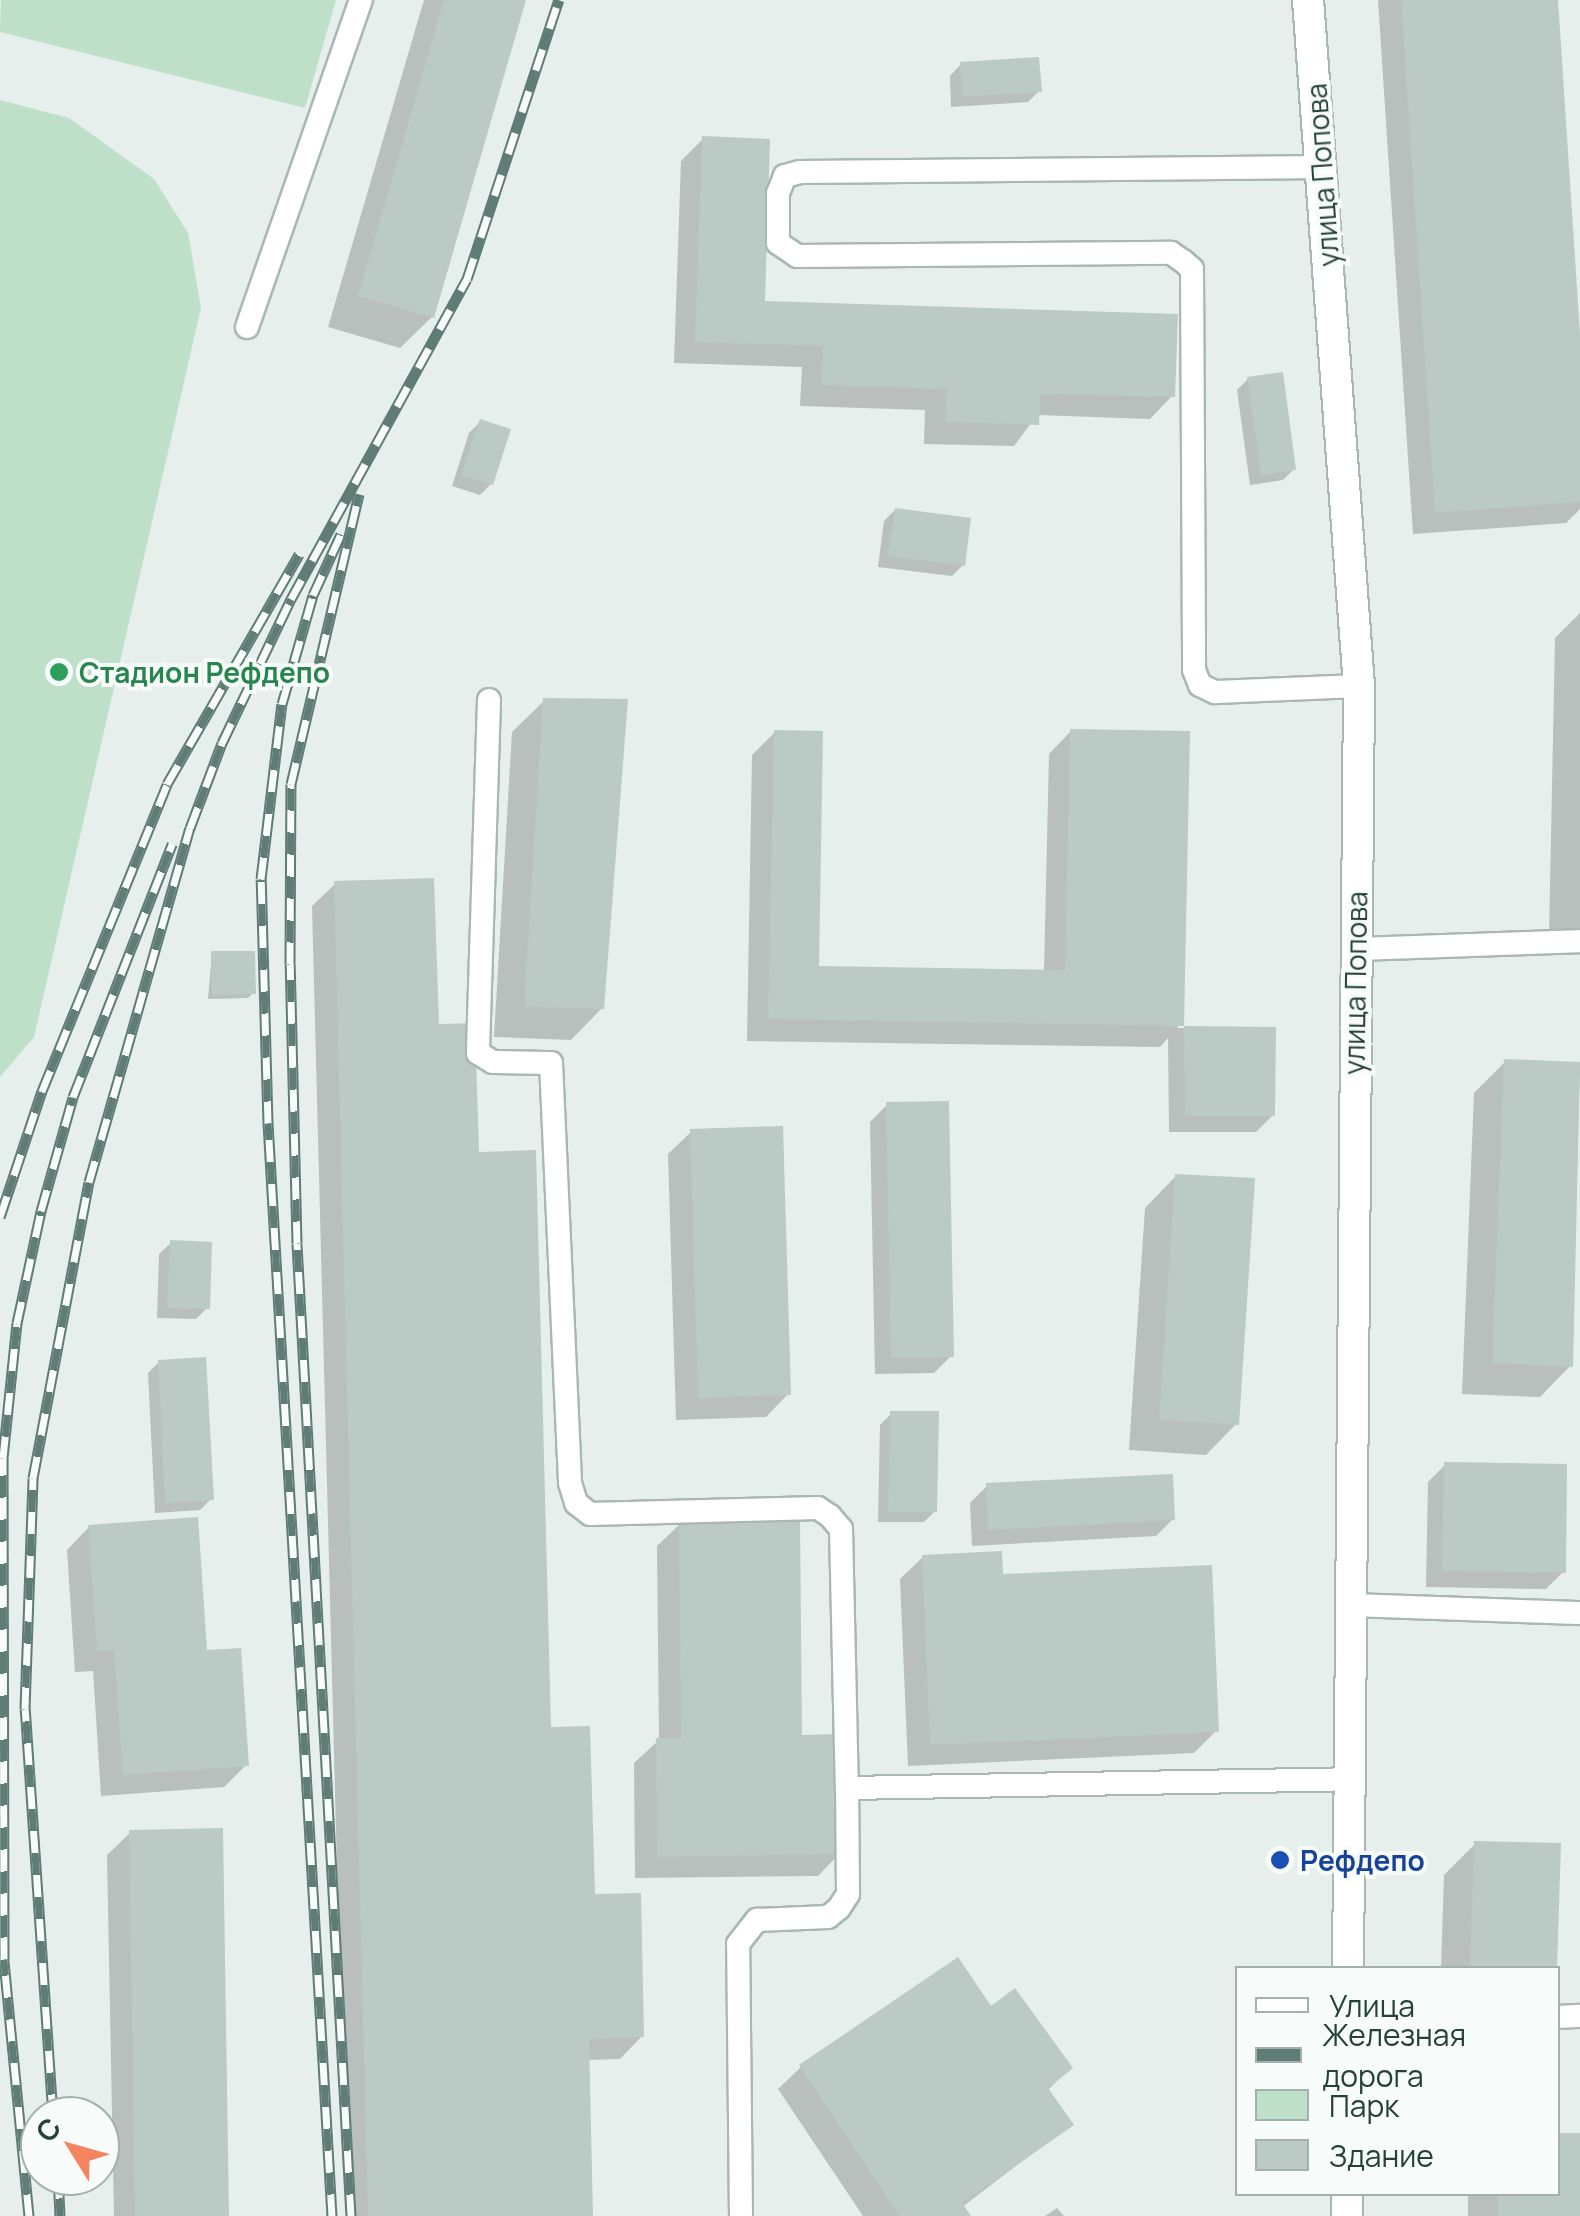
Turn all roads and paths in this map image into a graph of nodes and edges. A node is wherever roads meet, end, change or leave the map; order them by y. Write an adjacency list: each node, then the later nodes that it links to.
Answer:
1 (361, 0): 4 (lane)
2 (1308, 0): 3 (street, улица Попова)
3 (1323, 166): 5 (street, улица Попова); 5 (lane)
4 (247, 327)
5 (1358, 686): 8 (street, улица Попова)
6 (489, 700): 12 (lane)
7 (1580, 941): 8 (lane)
8 (1356, 949): 9 (street, улица Попова)
9 (1349, 1605): 10 (lane); 11 (street, улица Попова)
10 (1580, 1612)
11 (1345, 1778): 12 (lane); 13 (street, улица Попова)
12 (846, 1788): 14 (lane)
13 (1348, 1966)
14 (741, 2216)

